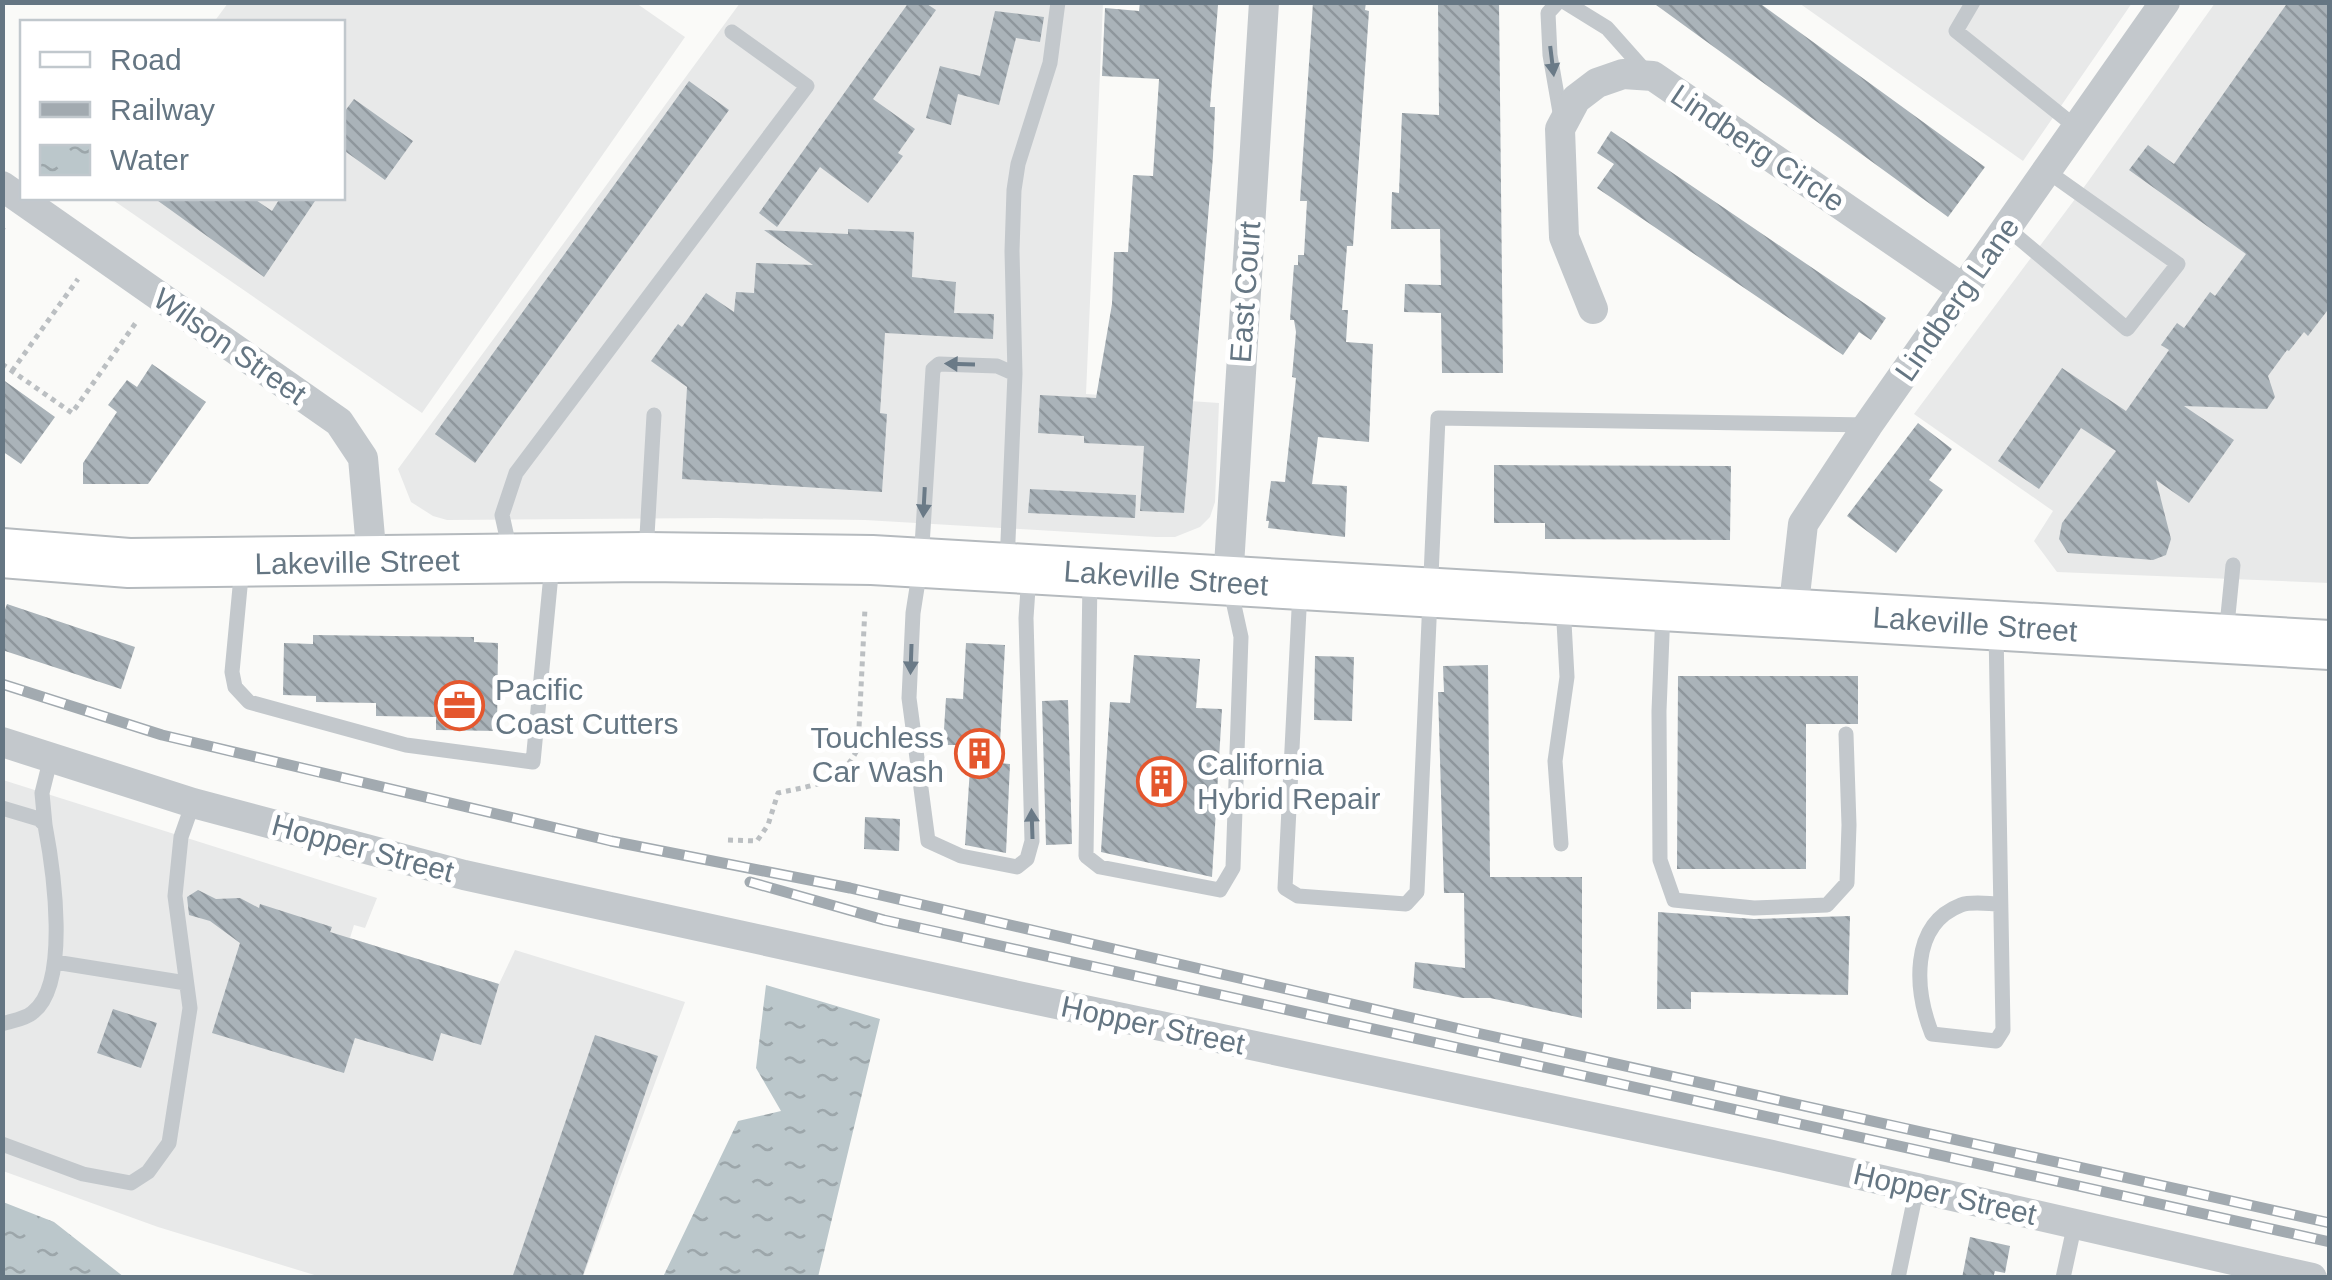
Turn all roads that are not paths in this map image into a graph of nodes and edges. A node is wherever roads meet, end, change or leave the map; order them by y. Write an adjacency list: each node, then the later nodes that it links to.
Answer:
1 (1058, 2): 15 (lane)
2 (1264, 2): 27 (street, East Court)
3 (1562, 2): 7 (lane); 8 (lane, one-way to 8)
4 (1973, 2): 9 (lane)
5 (2164, 2): 9 (street, Lindberg Lane)
6 (732, 32): 21 (lane)
7 (1650, 76): 8 (street, Lindberg Circle); 13 (street, Lindberg Circle)
8 (1562, 123): 14 (street)
9 (2077, 128): 10 (street, Lindberg Lane)
10 (2048, 171): 12 (street, Lindberg Lane); 12 (lane)
11 (22, 200): 20 (street, Wilson Street)
12 (2008, 228): 13 (street, Lindberg Lane)
13 (1965, 290): 17 (street, Lindberg Lane)
14 (1593, 309)
15 (1015, 374): 22 (lane, one-way to 22); 25 (lane)
16 (654, 415): 19 (lane)
17 (1868, 425): 29 (lane); 32 (street, Lindberg Lane)
18 (2, 552): 23 (main road, Lakeville Street)
19 (646, 557): 21 (main road, Lakeville Street); 22 (main road, Lakeville Street)
20 (372, 560): 21 (main road, Lakeville Street); 23 (main road, Lakeville Street)
21 (532, 560): 23 (lane)
22 (921, 562): 25 (main road, Lakeville Street); 25 (lane, one-way to 25)
23 (242, 563)
24 (2233, 564): 34 (lane)
25 (1018, 568): 26 (main road, Lakeville Street)
26 (1090, 573): 27 (main road, Lakeville Street); 27 (lane)
27 (1228, 582): 28 (main road, Lakeville Street)
28 (1300, 586): 29 (main road, Lakeville Street); 29 (lane)
29 (1432, 593): 30 (main road, Lakeville Street)
30 (1564, 600): 31 (main road, Lakeville Street); 42 (lane)
31 (1663, 606): 32 (main road, Lakeville Street); 36 (lane)
32 (1793, 612): 33 (main road, Lakeville Street)
33 (1996, 625): 34 (main road, Lakeville Street); 43 (lane)
34 (2226, 640): 35 (main road, Lakeville Street)
35 (2330, 645)
36 (1846, 734)
37 (2, 742): 38 (street, Hopper Street)
38 (51, 757): 39 (street, Hopper Street); 41 (lane)
39 (192, 803): 45 (lane); 48 (street, Hopper Street)
40 (2, 808): 41 (lane)
41 (45, 824): 44 (lane)
42 (1561, 844)
43 (2000, 904): 43 (lane)
44 (54, 962): 45 (lane); 46 (lane)
45 (186, 982): 47 (lane)
46 (2, 1024)
47 (2, 1144)
48 (1917, 1187): 49 (street, Hopper Street); 50 (lane)
49 (2075, 1223): 51 (lane); 52 (street, Hopper Street)
50 (1898, 1278)
51 (2063, 1278)
52 (2312, 1278)

